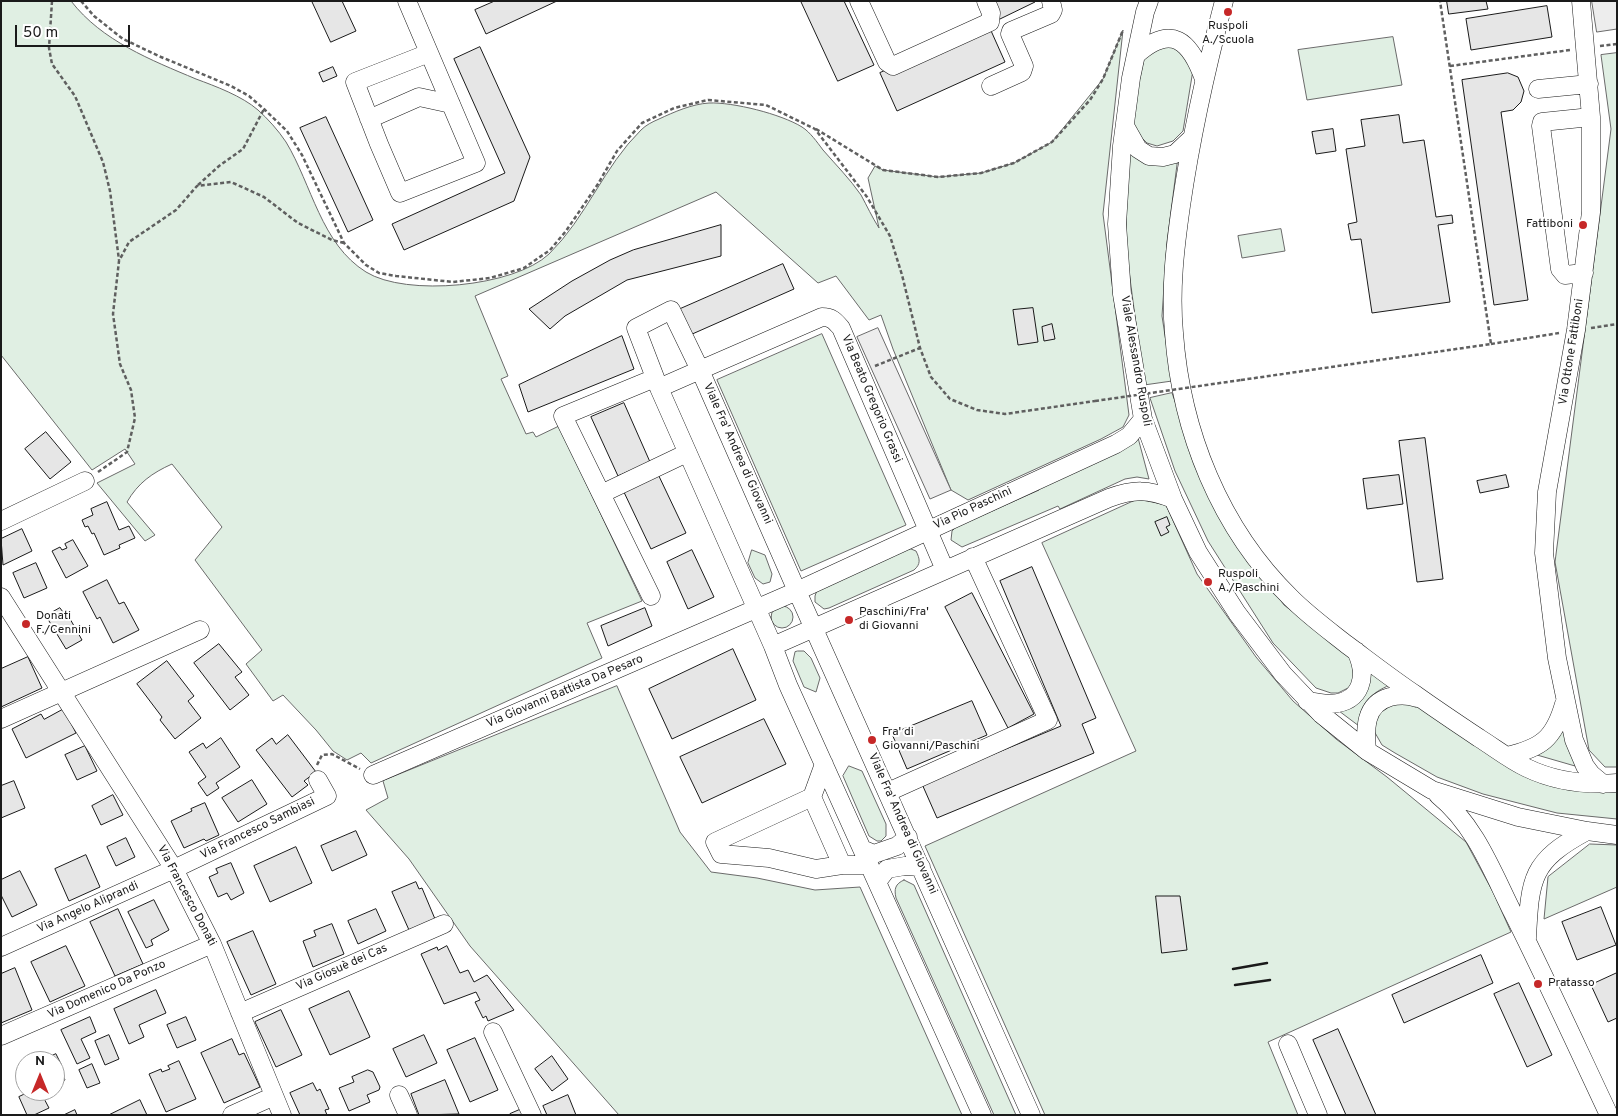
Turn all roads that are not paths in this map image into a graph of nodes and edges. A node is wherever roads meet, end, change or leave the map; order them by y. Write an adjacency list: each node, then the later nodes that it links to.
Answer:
1 (407, 1): 8 (street)
2 (859, 1): 3 (street)
3 (986, 1)
4 (1051, 1): 12 (street)
5 (1149, 1): 9 (street, Viale Alessandro Ruspoli)
6 (1224, 1): 10 (street)
7 (1581, 1): 11 (street, Via Ottone Fattiboni)
8 (429, 54): 14 (street); 16 (street)
9 (1136, 55): 10 (street); 17 (street, Viale Alessandro Ruspoli)
10 (1204, 79): 18 (street)
11 (1589, 84): 13 (street); 15 (street, Via Ottone Fattiboni)
12 (991, 86)
13 (1538, 89)
14 (451, 104): 16 (street); 16 (street)
15 (1591, 117): 19 (street, Via Ottone Fattiboni); 19 (street)
16 (369, 119)
17 (1125, 126): 18 (street); 22 (street, Viale Alessandro Ruspoli)
18 (1192, 138): 38 (street)
19 (1584, 273): 42 (street, Via Ottone Fattiboni)
20 (700, 370): 21 (street, Viale Fra' Andrea di Giovanni); 21 (street); 28 (street, Via Beato Gregorio Grassi); 31 (street, Viale Fra' Andrea di Giovanni)
21 (657, 383): 23 (street); 25 (street, Viale Fra' Andrea di Giovanni)
22 (1143, 419): 26 (street, Viale Alessandro Ruspoli); 28 (street, Via Pio Paschini)
23 (688, 453): 25 (street); 34 (street)
24 (85, 481): 27 (street)
25 (601, 494): 32 (street)
26 (1173, 499): 29 (street); 41 (street, Viale Alessandro Ruspoli)
27 (1, 521)
28 (928, 530): 30 (street, Via Beato Gregorio Grassi); 31 (street, Via Pio Paschini)
29 (973, 558): 30 (street); 51 (street)
30 (945, 570): 35 (street)
31 (797, 591): 34 (street, Via Pio Paschini); 35 (street, Viale Fra' Andrea di Giovanni)
32 (651, 596)
33 (1, 597): 39 (street, Via Francesco Donati)
34 (756, 609): 37 (street); 47 (street, Via Giovanni Battista Da Pesaro)
35 (815, 628): 37 (street); 51 (street, Viale Fra' Andrea di Giovanni)
36 (200, 630): 39 (street)
37 (773, 646): 46 (street)
38 (1356, 652): 40 (street); 41 (street)
39 (62, 692): 43 (street); 59 (street, Via Francesco Donati)
40 (1423, 700): 44 (street); 45 (street)
41 (1307, 701): 44 (street, Viale Alessandro Ruspoli)
42 (1565, 701): 45 (street, Via Ottone Fattiboni); 49 (street, Via Ottone Fattiboni)
43 (1, 719)
44 (1367, 751): 50 (street, Viale Alessandro Ruspoli)
45 (1507, 756): 49 (street)
46 (824, 764): 52 (street); 56 (street)
47 (373, 775)
48 (318, 780): 59 (street, Via Francesco Sambiasi)
49 (1610, 783)
50 (1432, 790): 53 (street, Viale Alessandro Ruspoli); 62 (street)
51 (888, 792): 55 (street, Viale Fra' Andrea di Giovanni)
52 (812, 797): 57 (street); 57 (street)
53 (1587, 831): 54 (street, Viale Alessandro Ruspoli); 62 (street)
54 (1617, 835)
55 (908, 837): 56 (street); 58 (street, Viale Fra' Andrea di Giovanni)
56 (866, 857): 57 (street); 60 (street)
57 (842, 865)
58 (921, 867): 60 (street); 76 (street, Viale Fra' Andrea di Giovanni)
59 (174, 869): 63 (street, Via Francesco Donati); 64 (street, Via Angelo Aliprandi)
60 (877, 882): 75 (street)
61 (444, 924): 65 (street, Via Giosuè dei Cas)
62 (1527, 941): 78 (street)
63 (212, 944): 65 (street, Via Francesco Donati); 67 (street, Via Domenico Da Ponzo)
64 (1, 947)
65 (240, 1013): 70 (street, Via Francesco Donati)
66 (493, 1032): 74 (street)
67 (1, 1036)
68 (1288, 1044): 77 (street)
69 (399, 1095): 73 (street)
70 (274, 1096): 71 (street); 72 (street, Via Francesco Donati)
71 (232, 1115)
72 (282, 1115)
73 (408, 1115)
74 (532, 1115)
75 (982, 1115)
76 (1031, 1115)
77 (1318, 1115)
78 (1609, 1115)

